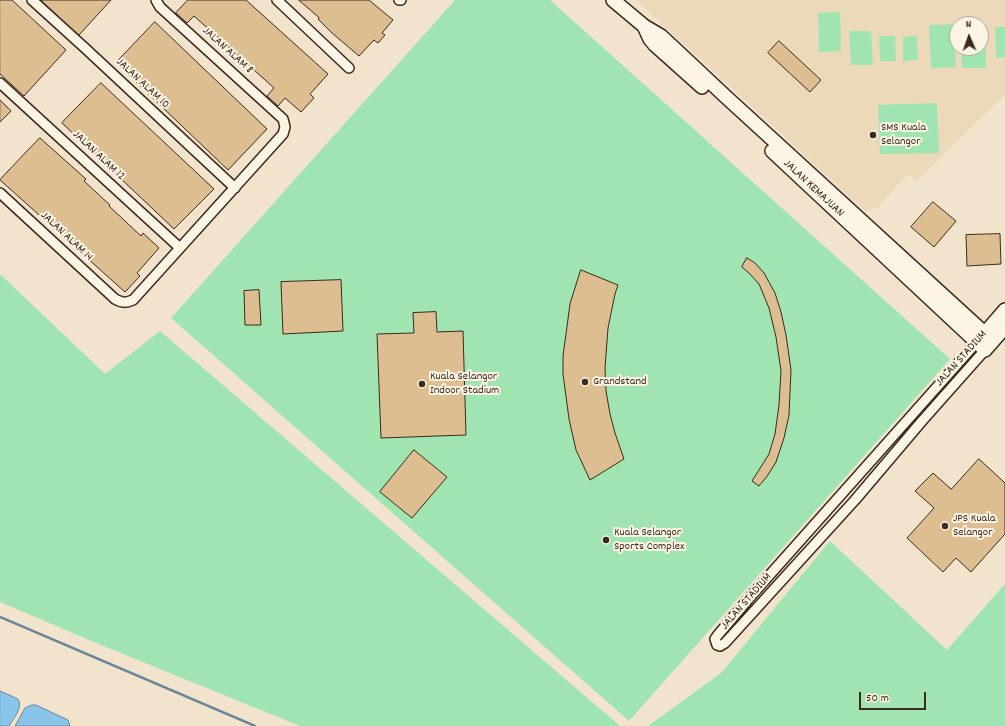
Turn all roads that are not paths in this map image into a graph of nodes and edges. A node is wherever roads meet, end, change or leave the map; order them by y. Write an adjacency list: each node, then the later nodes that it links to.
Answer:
1 (32, 0): 7 (street, JALAN ALAM 10)
2 (156, 0): 7 (street, JALAN ALAM 8)
3 (277, 0): 5 (street)
4 (614, 0): 12 (street, JALAN KEMAJUAN)
5 (349, 68)
6 (0, 82): 9 (street, JALAN ALAM 12)
7 (235, 188): 9 (street)
8 (0, 193): 9 (street, JALAN ALAM 14)
9 (180, 248)
10 (1005, 310): 12 (street, JALAN STADIUM)
11 (1005, 327): 12 (street, JALAN STADIUM)
12 (985, 342): 12 (street, JALAN STADIUM)

